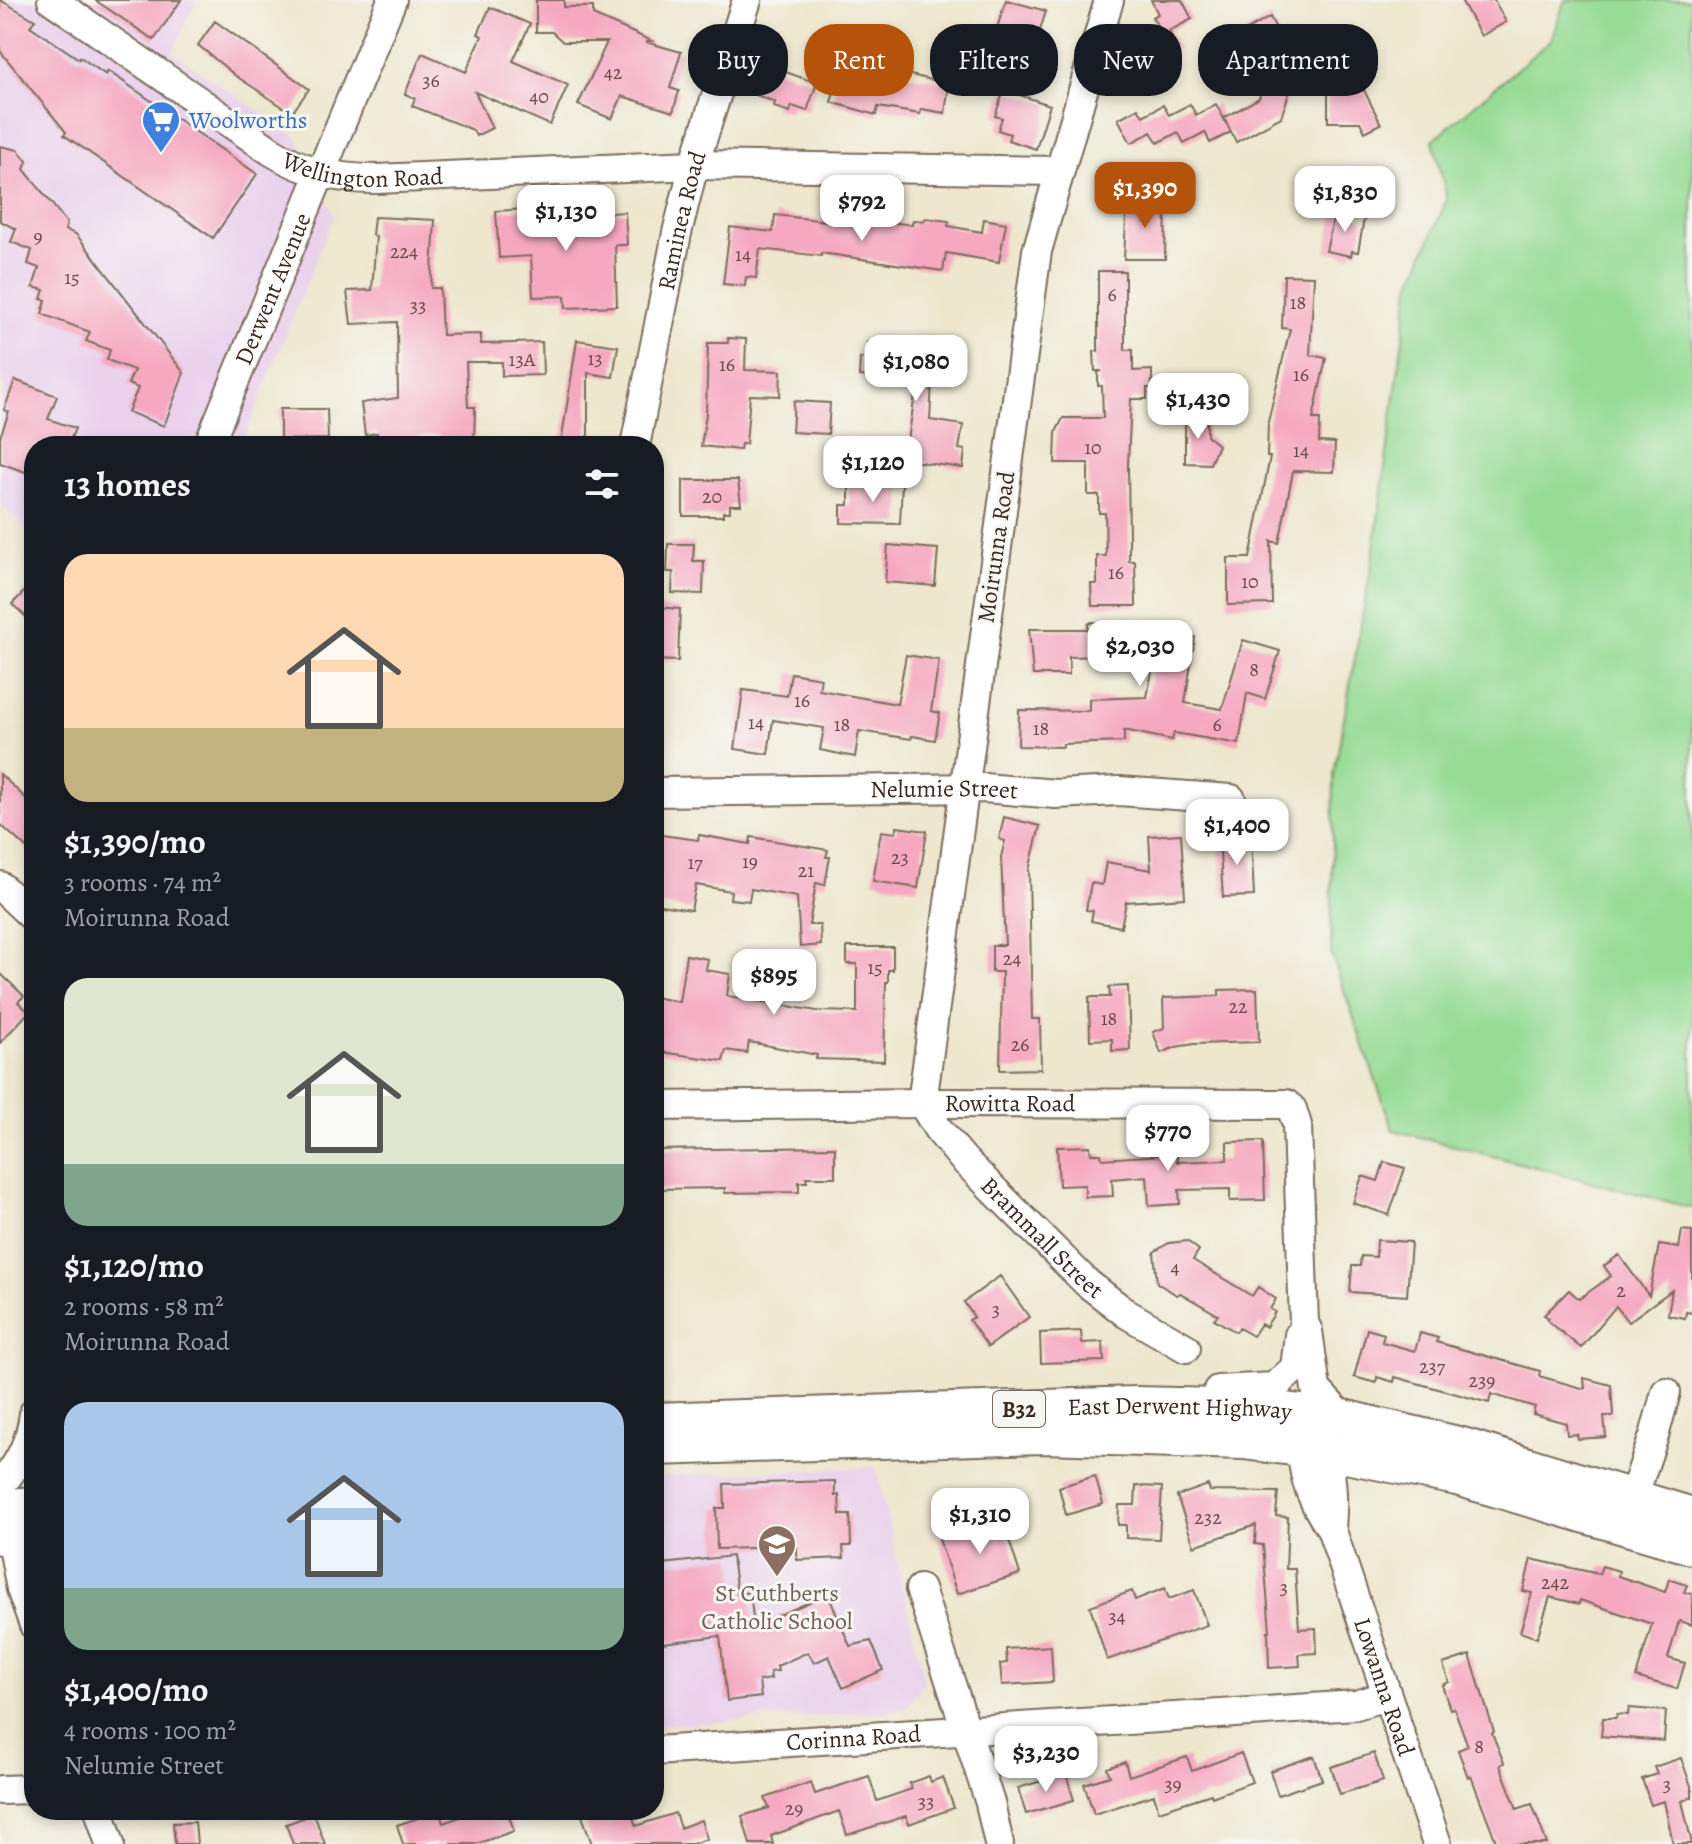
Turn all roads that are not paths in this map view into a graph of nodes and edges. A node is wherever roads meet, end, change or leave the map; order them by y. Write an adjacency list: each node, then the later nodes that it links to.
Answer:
1 (52, 0): 7 (street, Wellington Road)
2 (392, 0): 7 (street, Derwent Avenue)
3 (747, 0): 5 (street, Raminea Road)
4 (1109, 0): 6 (street, Moirunna Road)
5 (694, 165): 6 (street, Wellington Road); 7 (street, Wellington Road); 9 (street, Raminea Road)
6 (1059, 171): 10 (street, Moirunna Road)
7 (320, 174): 8 (street, Derwent Avenue)
8 (212, 436)
9 (637, 436)
10 (963, 789): 11 (street, Nelumie Street); 12 (street, Nelumie Street); 15 (street, Moirunna Road)
11 (664, 792)
12 (1231, 799)
13 (0, 886): 14 (street)
14 (24, 909)
15 (922, 1103): 16 (street, Rowitta Road); 17 (street, Rowitta Road); 18 (street, Brammall Street)
16 (664, 1106)
17 (1304, 1323): 20 (street, Rowitta Road); 21 (street, Rowitta Road)
18 (1186, 1348)
19 (1666, 1392): 27 (street)
20 (1175, 1406): 22 (main road, East Derwent Highway / B32); 23 (main road, East Derwent Highway / B32)
21 (1343, 1418): 23 (main road, East Derwent Highway / B32); 27 (main road, East Derwent Highway / B32)
22 (664, 1421)
23 (1311, 1437): 24 (main road, East Derwent Highway / B32); 27 (main road, East Derwent Highway / B32); 33 (street, Lowanna Road)
24 (664, 1447)
25 (24, 1450): 26 (street)
26 (0, 1485)
27 (1628, 1512): 28 (main road, East Derwent Highway / B32); 30 (main road, East Derwent Highway / B32)
28 (1692, 1516)
29 (11, 1528): 32 (street)
30 (1692, 1546)
31 (920, 1589): 34 (street)
32 (24, 1597)
33 (1386, 1696): 34 (street, Corinna Road); 41 (street, Lowanna Road)
34 (965, 1730): 35 (street, Corinna Road); 40 (street)
35 (664, 1750)
36 (24, 1789): 37 (street)
37 (0, 1790)
38 (102, 1820): 39 (street)
39 (110, 1844)
40 (999, 1844)
41 (1437, 1844)

